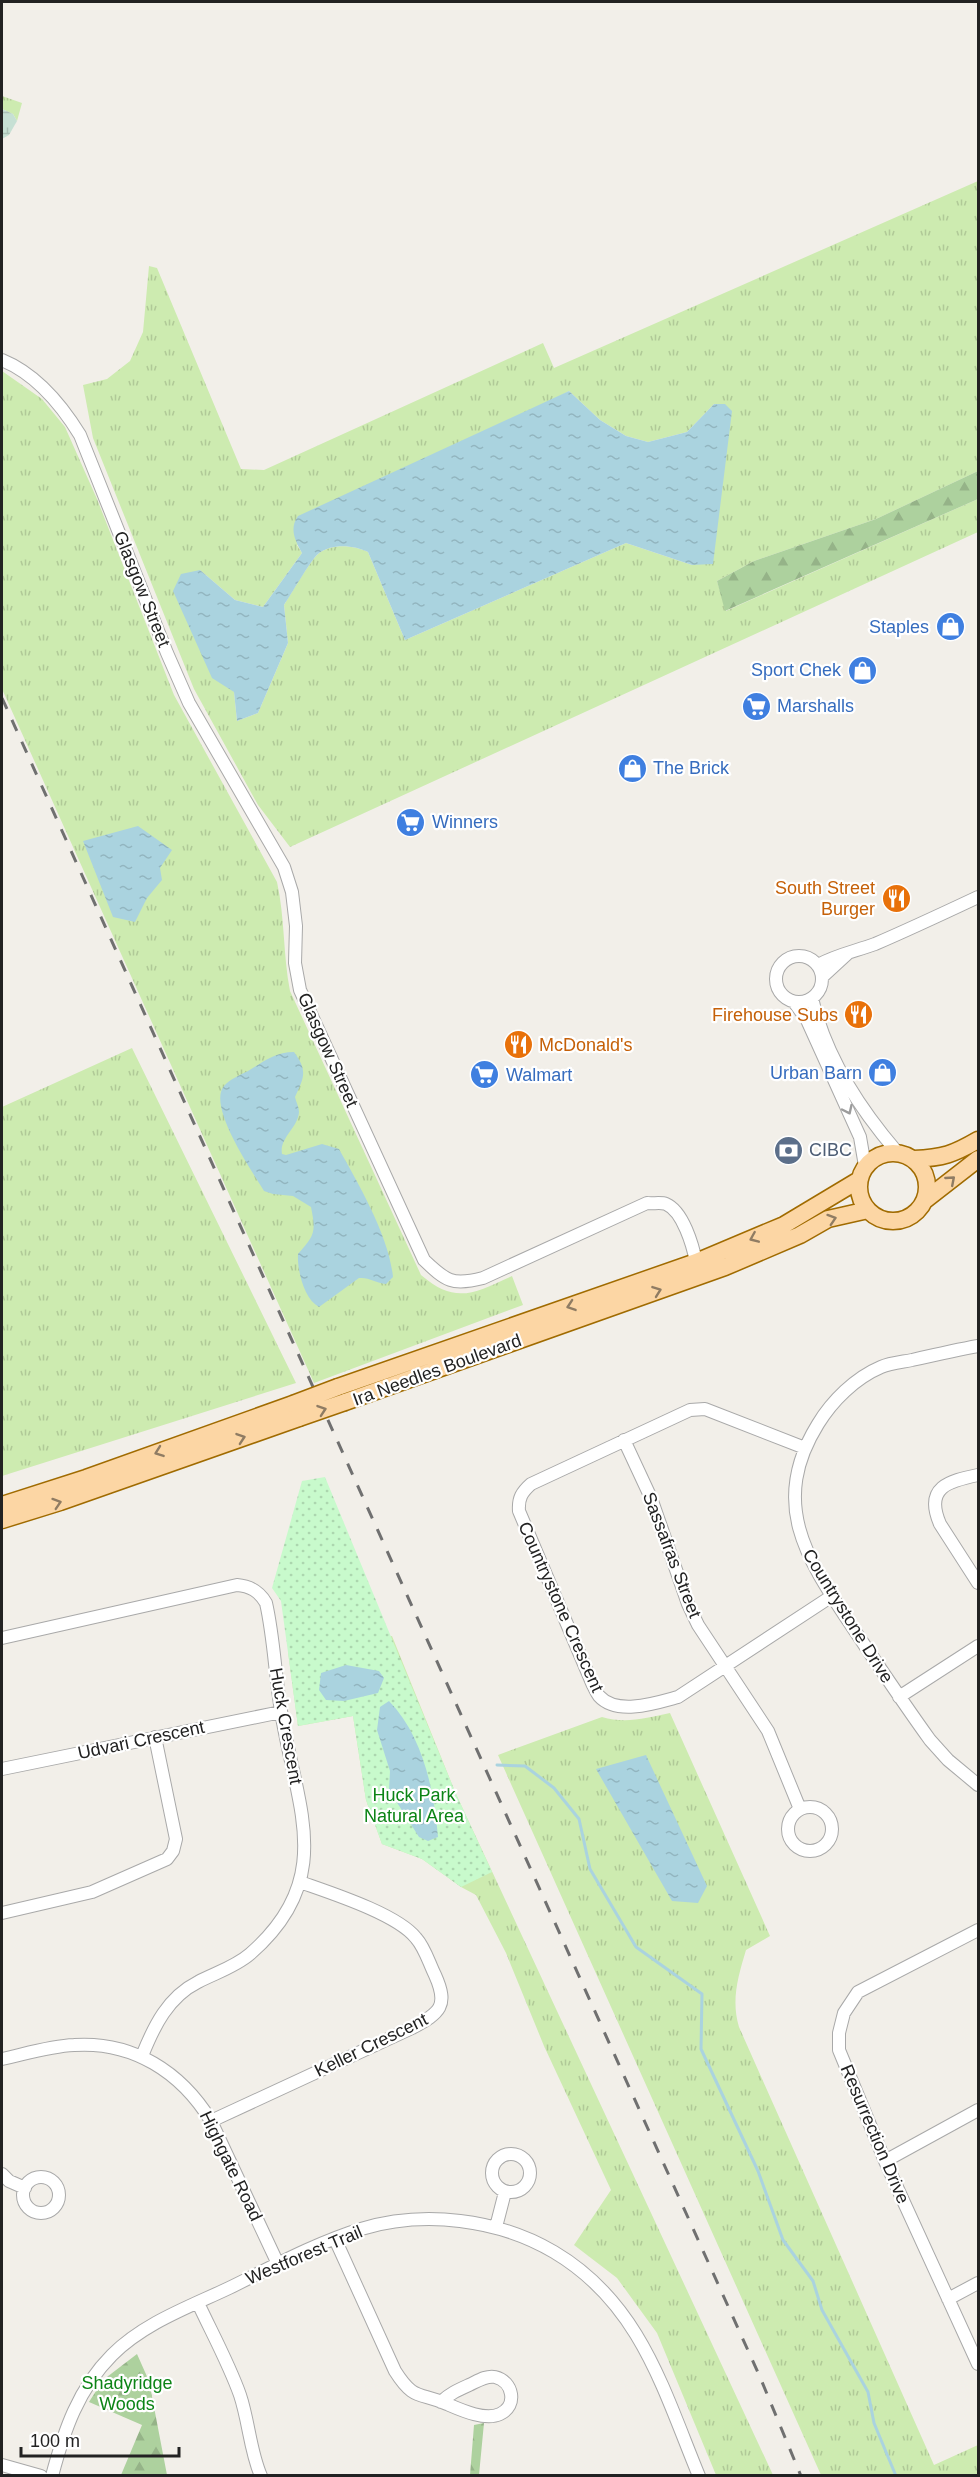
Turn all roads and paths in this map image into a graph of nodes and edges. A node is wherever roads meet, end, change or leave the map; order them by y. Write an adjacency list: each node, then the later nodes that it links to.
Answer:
1 (2, 360): 15 (street, Glasgow Street)
2 (978, 897): 3 (street)
3 (847, 954): 4 (street); 5 (street)
4 (818, 965): 5 (street); 7 (street)
5 (822, 977): 6 (street)
6 (812, 998): 7 (street); 9 (street)
7 (794, 1002): 12 (street, one-way to 12)
8 (978, 1140): 10 (main road)
9 (897, 1152): 10 (main road); 12 (main road)
10 (914, 1159): 13 (main road)
11 (978, 1159): 13 (main road, one-way to 11)
12 (862, 1173): 14 (main road); 15 (main road, Ira Needles Boulevard, one-way to 15)
13 (924, 1201): 14 (main road)
14 (868, 1210): 17 (main road, Ira Needles Boulevard, one-way to 14)
15 (696, 1262): 17 (main road, Ira Needles Boulevard, one-way to 17)
16 (978, 1346): 20 (street, Countrystone Drive)
17 (341, 1395): 18 (main road, Ira Needles Boulevard, bridge)
18 (296, 1411): 22 (main road, Ira Needles Boulevard, one-way to 22); 23 (main road, Ira Needles Boulevard, one-way to 18)
19 (624, 1440): 20 (street, Countrystone Crescent); 28 (street, Sassafras Street); 28 (street, Countrystone Crescent)
20 (805, 1448): 25 (street, Countrystone Drive)
21 (978, 1475): 24 (street)
22 (2, 1505)
23 (2, 1520)
24 (978, 1583)
25 (832, 1596): 28 (street, Countrystone Crescent); 29 (street, Countrystone Drive)
26 (2, 1638): 30 (street, Huck Crescent)
27 (978, 1646): 29 (street)
28 (725, 1667): 34 (street, Sassafras Street)
29 (899, 1698): 33 (street, Countrystone Drive)
30 (281, 1712): 31 (street, Udvari Crescent); 35 (street, Huck Crescent)
31 (155, 1737): 32 (street, Udvari Crescent); 36 (street)
32 (2, 1769)
33 (978, 1785)
34 (800, 1809)
35 (300, 1882): 38 (street, Huck Crescent); 41 (street, Keller Crescent)
36 (2, 1913)
37 (978, 1930): 42 (street, Resurrection Drive)
38 (142, 2056): 39 (street, Highgate Road); 41 (street, Highgate Road)
39 (2, 2059)
40 (978, 2109): 42 (street)
41 (211, 2121): 48 (street, Highgate Road)
42 (885, 2161): 50 (street, Resurrection Drive)
43 (2, 2174): 44 (street)
44 (25, 2188)
45 (505, 2192): 46 (street)
46 (496, 2228): 47 (street, Westforest Trail); 58 (street, Westforest Trail)
47 (335, 2239): 48 (street, Westforest Trail); 53 (street)
48 (278, 2264): 51 (street, Westforest Trail)
49 (978, 2283): 50 (street)
50 (948, 2299): 52 (street, Resurrection Drive)
51 (198, 2303): 56 (street, Westforest Trail); 57 (street)
52 (978, 2364)
53 (441, 2402): 53 (street)
54 (2, 2465): 55 (street)
55 (41, 2475)
56 (52, 2475)
57 (261, 2475)
58 (699, 2475)

